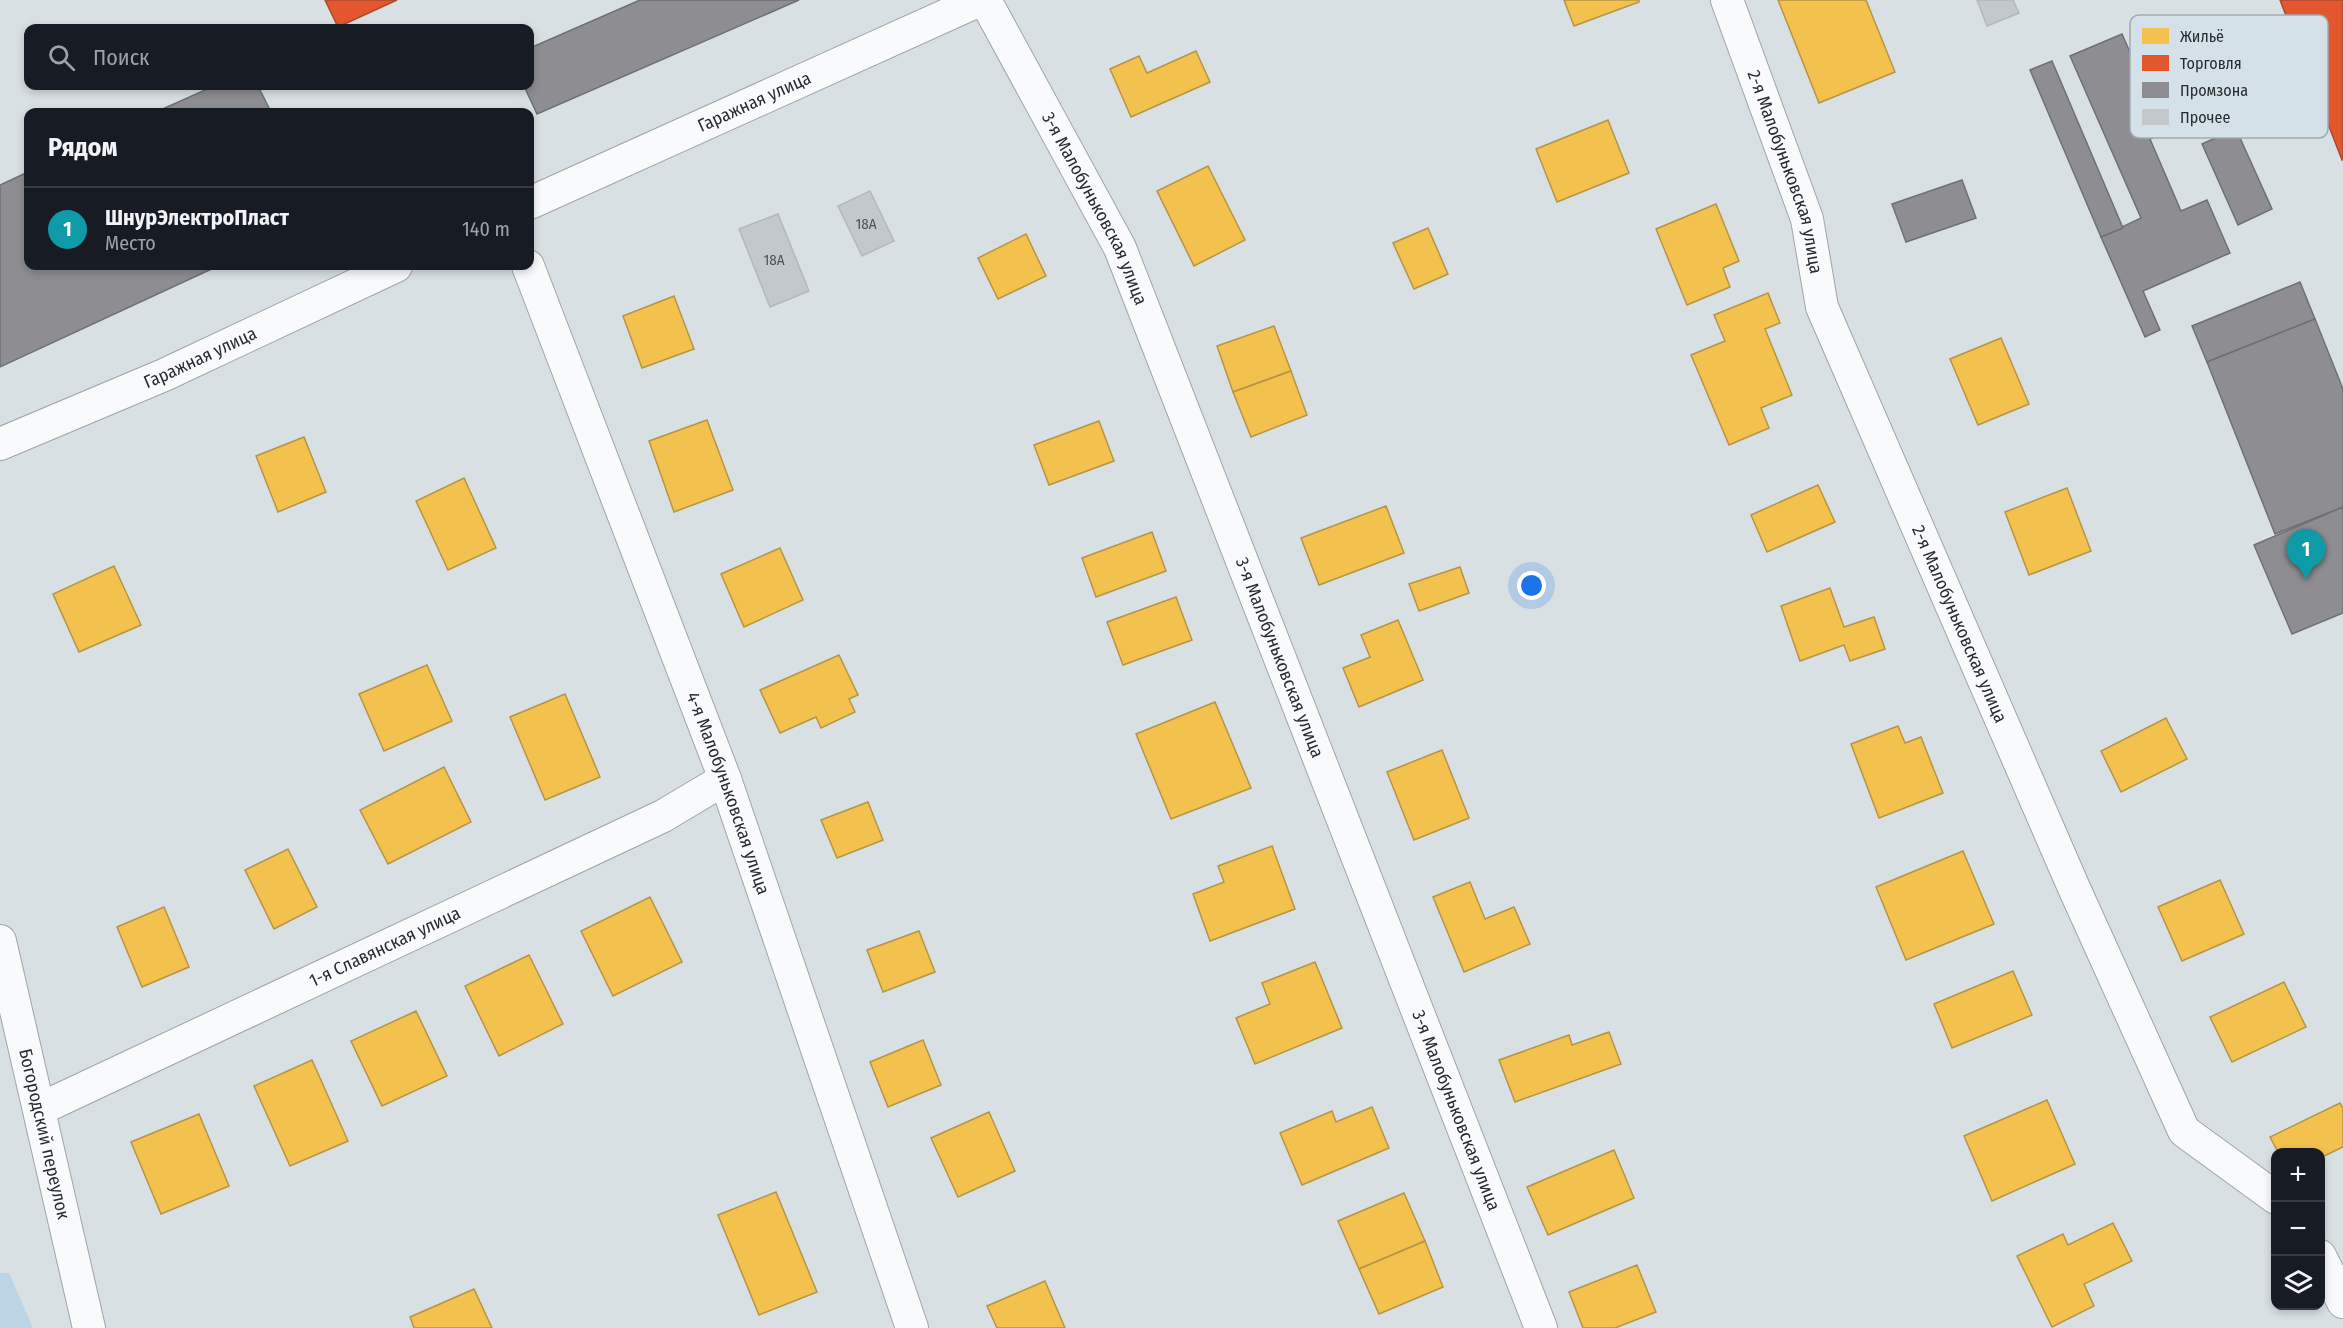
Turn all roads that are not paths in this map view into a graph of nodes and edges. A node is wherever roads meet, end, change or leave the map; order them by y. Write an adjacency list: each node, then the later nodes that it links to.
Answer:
1 (980, 0): 4 (street, Гаражная улица)
2 (985, 0): 16 (street, 3-я Малобуньковская улица)
3 (1726, 0): 11 (street, 2-я Малобуньковская улица)
4 (534, 201)
5 (387, 270): 7 (street, Гаражная улица)
6 (530, 270): 8 (street, 4-я Малобуньковская улица)
7 (0, 444)
8 (725, 779): 10 (street, 1-я Славянская улица); 14 (street, 4-я Малобуньковская улица)
9 (0, 941): 10 (street, Богородский переулок)
10 (40, 1109): 15 (street, Богородский переулок)
11 (2271, 1194)
12 (2325, 1266): 13 (street)
13 (2343, 1302)
14 (903, 1325)
15 (89, 1328)
16 (1541, 1328)

